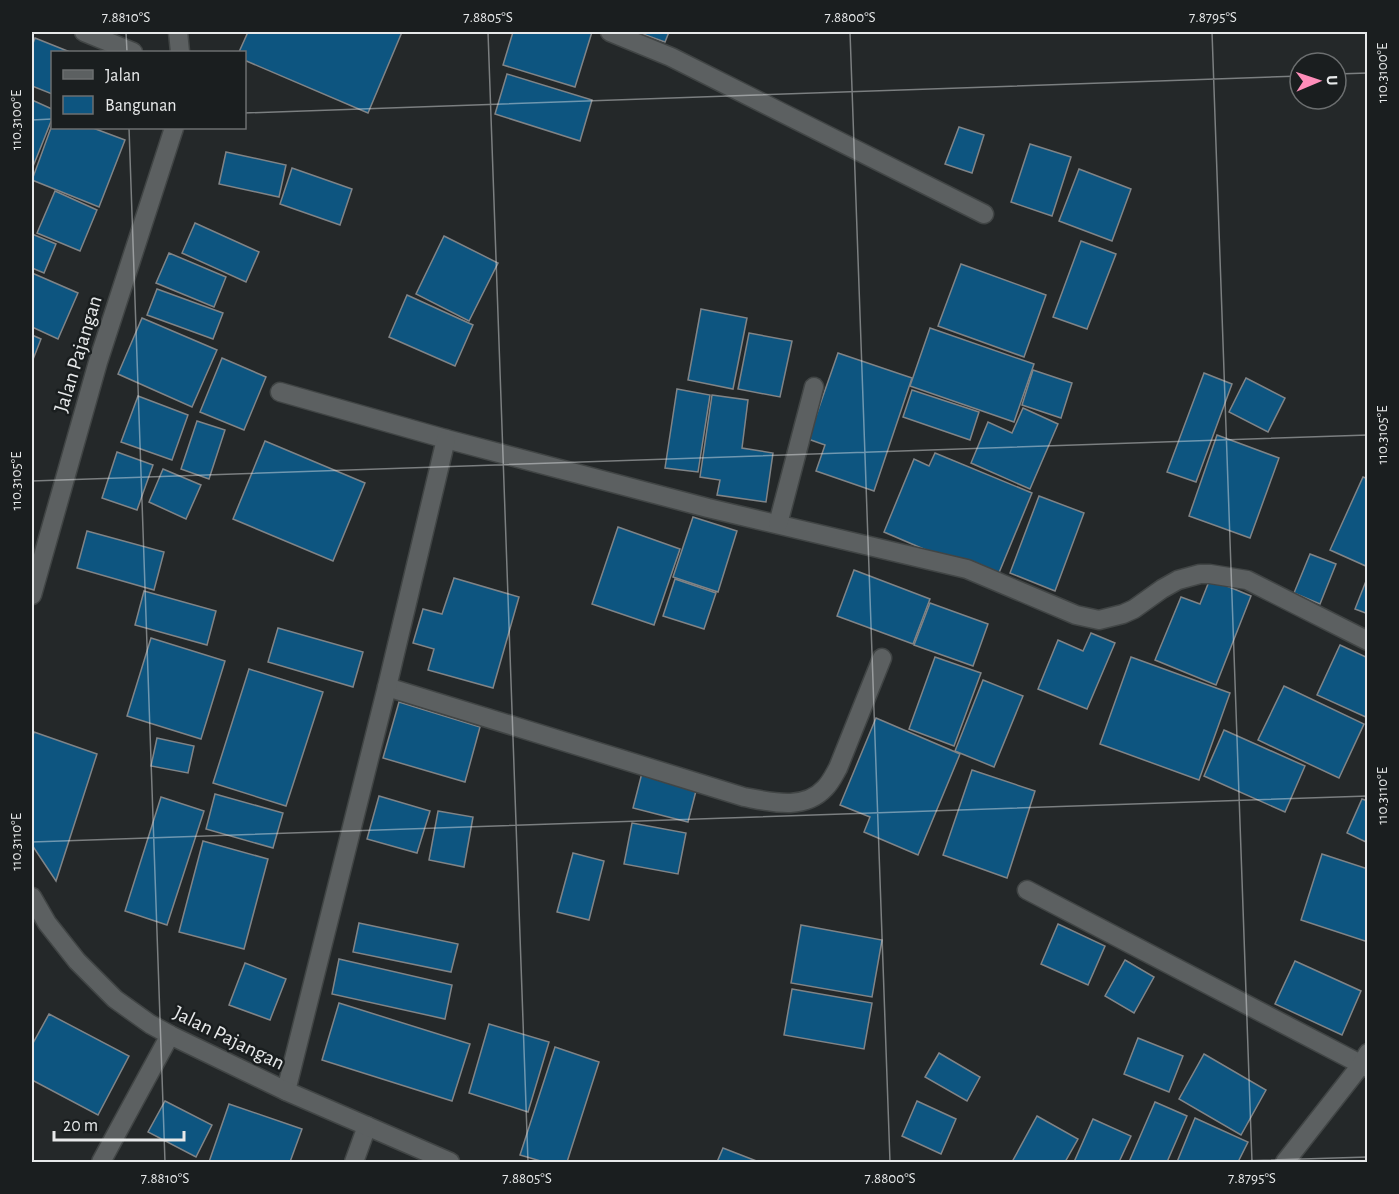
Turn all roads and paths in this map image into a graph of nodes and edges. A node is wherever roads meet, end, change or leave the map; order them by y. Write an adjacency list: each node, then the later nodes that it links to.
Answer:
1 (84, 32): 4 (street)
2 (178, 32): 5 (street)
3 (610, 32): 7 (street)
4 (131, 51)
5 (180, 51)
6 (174, 129): 12 (street, Jalan Pajangan)
7 (984, 214)
8 (814, 387): 11 (street)
9 (280, 392): 10 (street)
10 (446, 439): 11 (street); 15 (street)
11 (778, 525): 13 (street)
12 (32, 595)
13 (1368, 640)
14 (882, 658): 15 (street)
15 (387, 687): 20 (street)
16 (1027, 890): 19 (street)
17 (32, 897): 18 (street, Jalan Pajangan)
18 (170, 1035): 20 (street, Jalan Pajangan); 22 (street)
19 (1365, 1062): 25 (street)
20 (286, 1091): 21 (street, Jalan Pajangan)
21 (367, 1126): 23 (street); 24 (street, Jalan Pajangan)
22 (101, 1162)
23 (354, 1162)
24 (450, 1162)
25 (1285, 1162)

